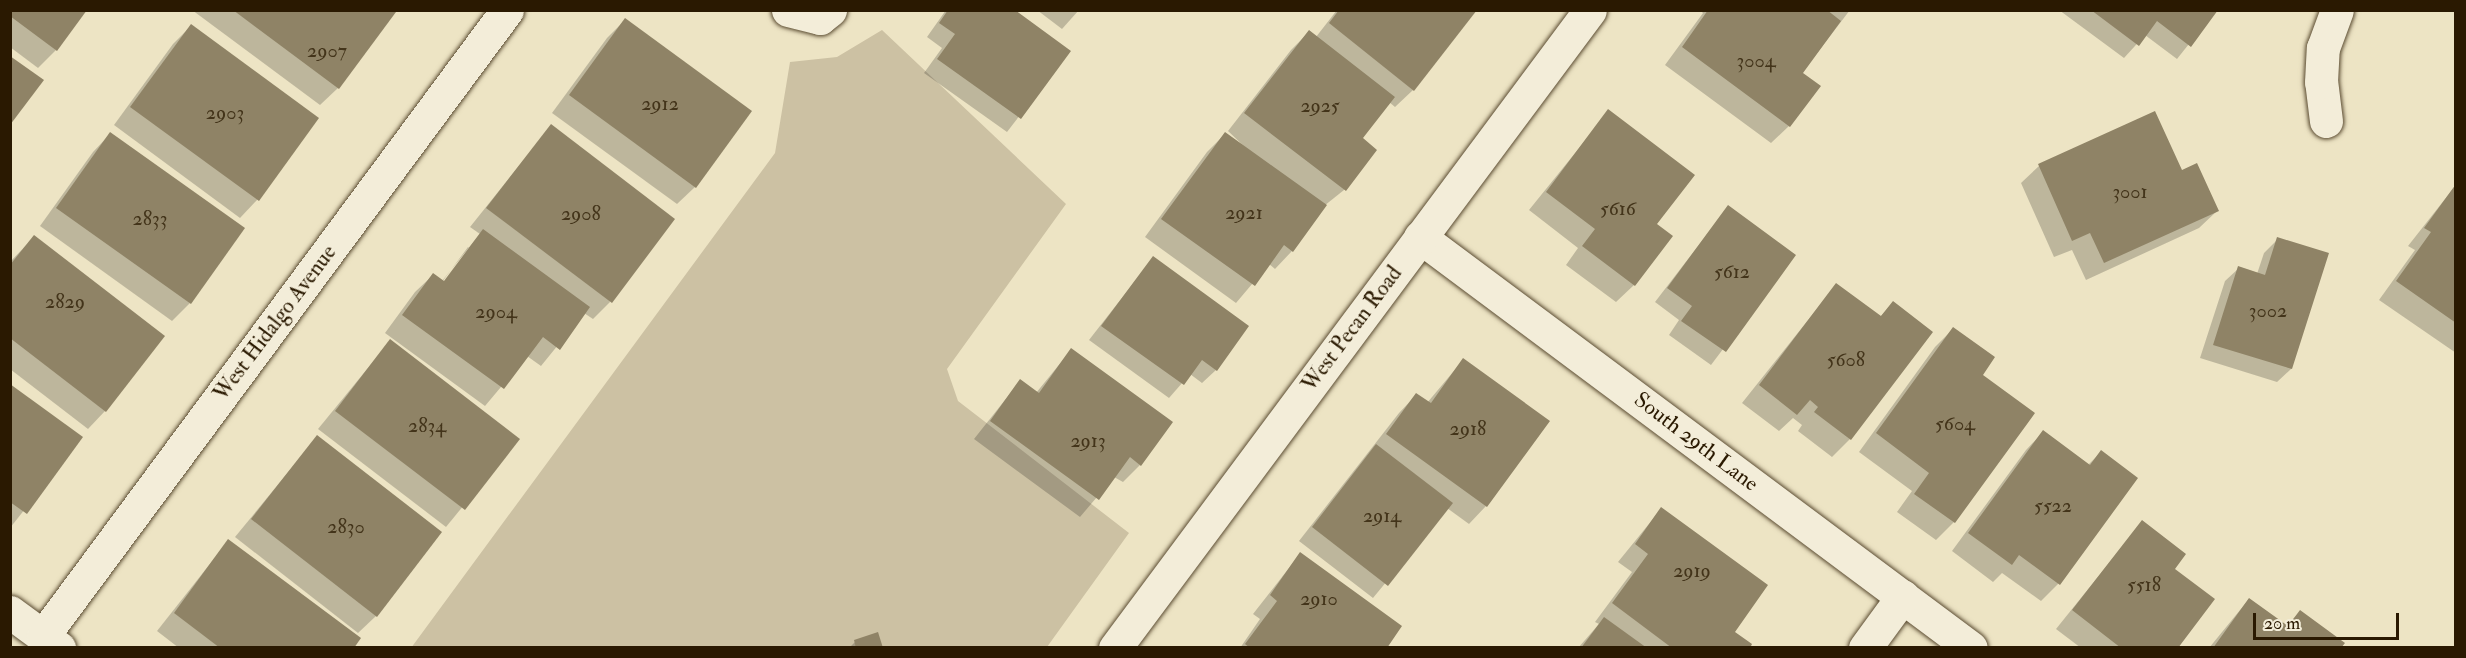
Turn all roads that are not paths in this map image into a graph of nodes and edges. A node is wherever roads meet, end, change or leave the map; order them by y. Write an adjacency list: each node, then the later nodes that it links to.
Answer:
1 (507, 10): 10 (street, West Hidalgo Avenue)
2 (788, 10): 5 (street)
3 (1590, 10): 7 (street, West Pecan Road)
4 (2337, 10): 6 (street)
5 (825, 14)
6 (2326, 122)
7 (1420, 237): 8 (street, South 29th Lane); 11 (street, West Pecan Road)
8 (1903, 596): 12 (street); 13 (street, South 29th Lane)
9 (10, 612): 10 (street)
10 (51, 642)
11 (1115, 648)
12 (1865, 648)
13 (1971, 648)

